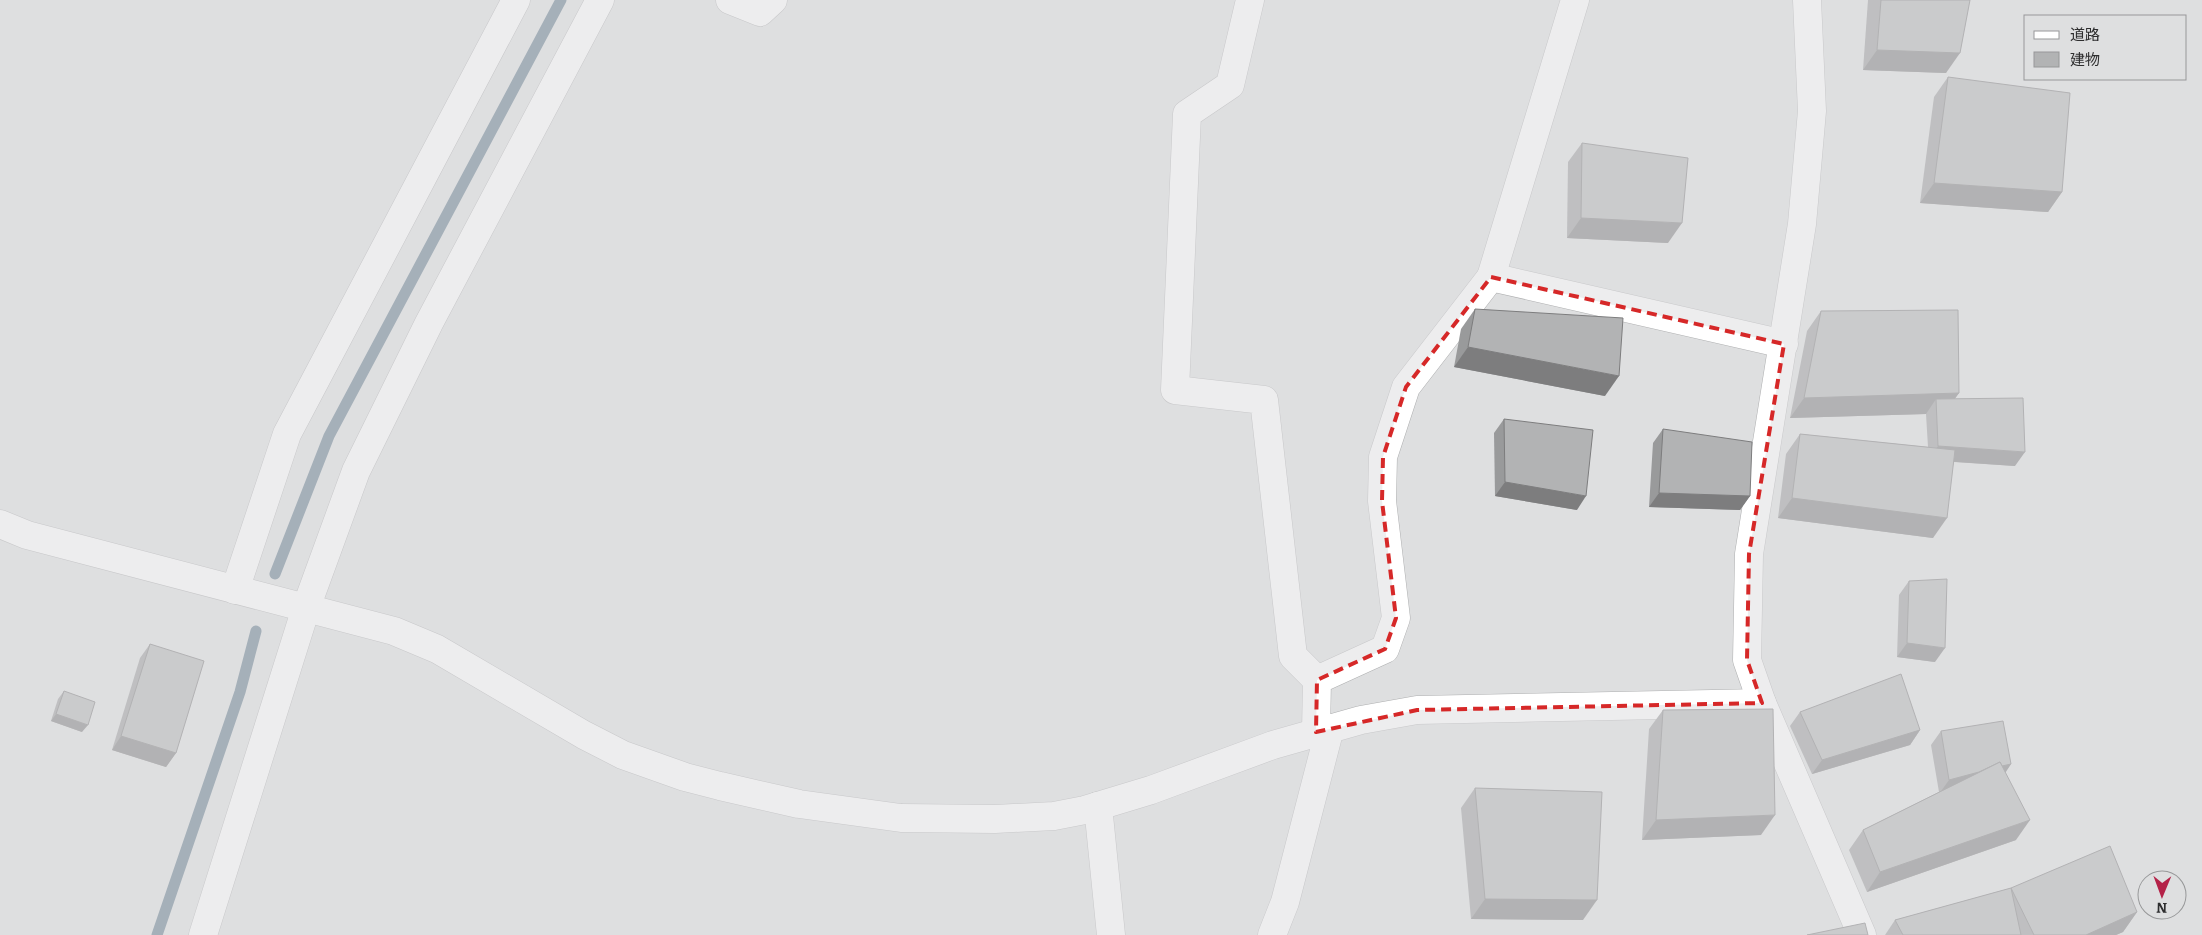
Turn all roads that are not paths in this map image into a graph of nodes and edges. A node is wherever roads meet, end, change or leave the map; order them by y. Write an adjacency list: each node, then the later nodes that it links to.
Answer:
1 (516, 0): 11 (street)
2 (600, 0): 12 (street)
3 (730, 0): 4 (street)
4 (773, 0)
5 (1250, 0): 13 (street)
6 (1575, 0): 8 (street)
7 (1807, 0): 9 (street)
8 (1491, 277): 9 (street); 13 (street)
9 (1784, 344): 14 (street)
10 (0, 524): 11 (street)
11 (235, 590): 12 (street)
12 (306, 608): 16 (street); 17 (street)
13 (1317, 680): 15 (street)
14 (1762, 703): 15 (street); 20 (street)
15 (1323, 730): 16 (street); 19 (street)
16 (1098, 806): 18 (street)
17 (203, 935)
18 (1110, 935)
19 (1272, 935)
20 (1862, 935)

